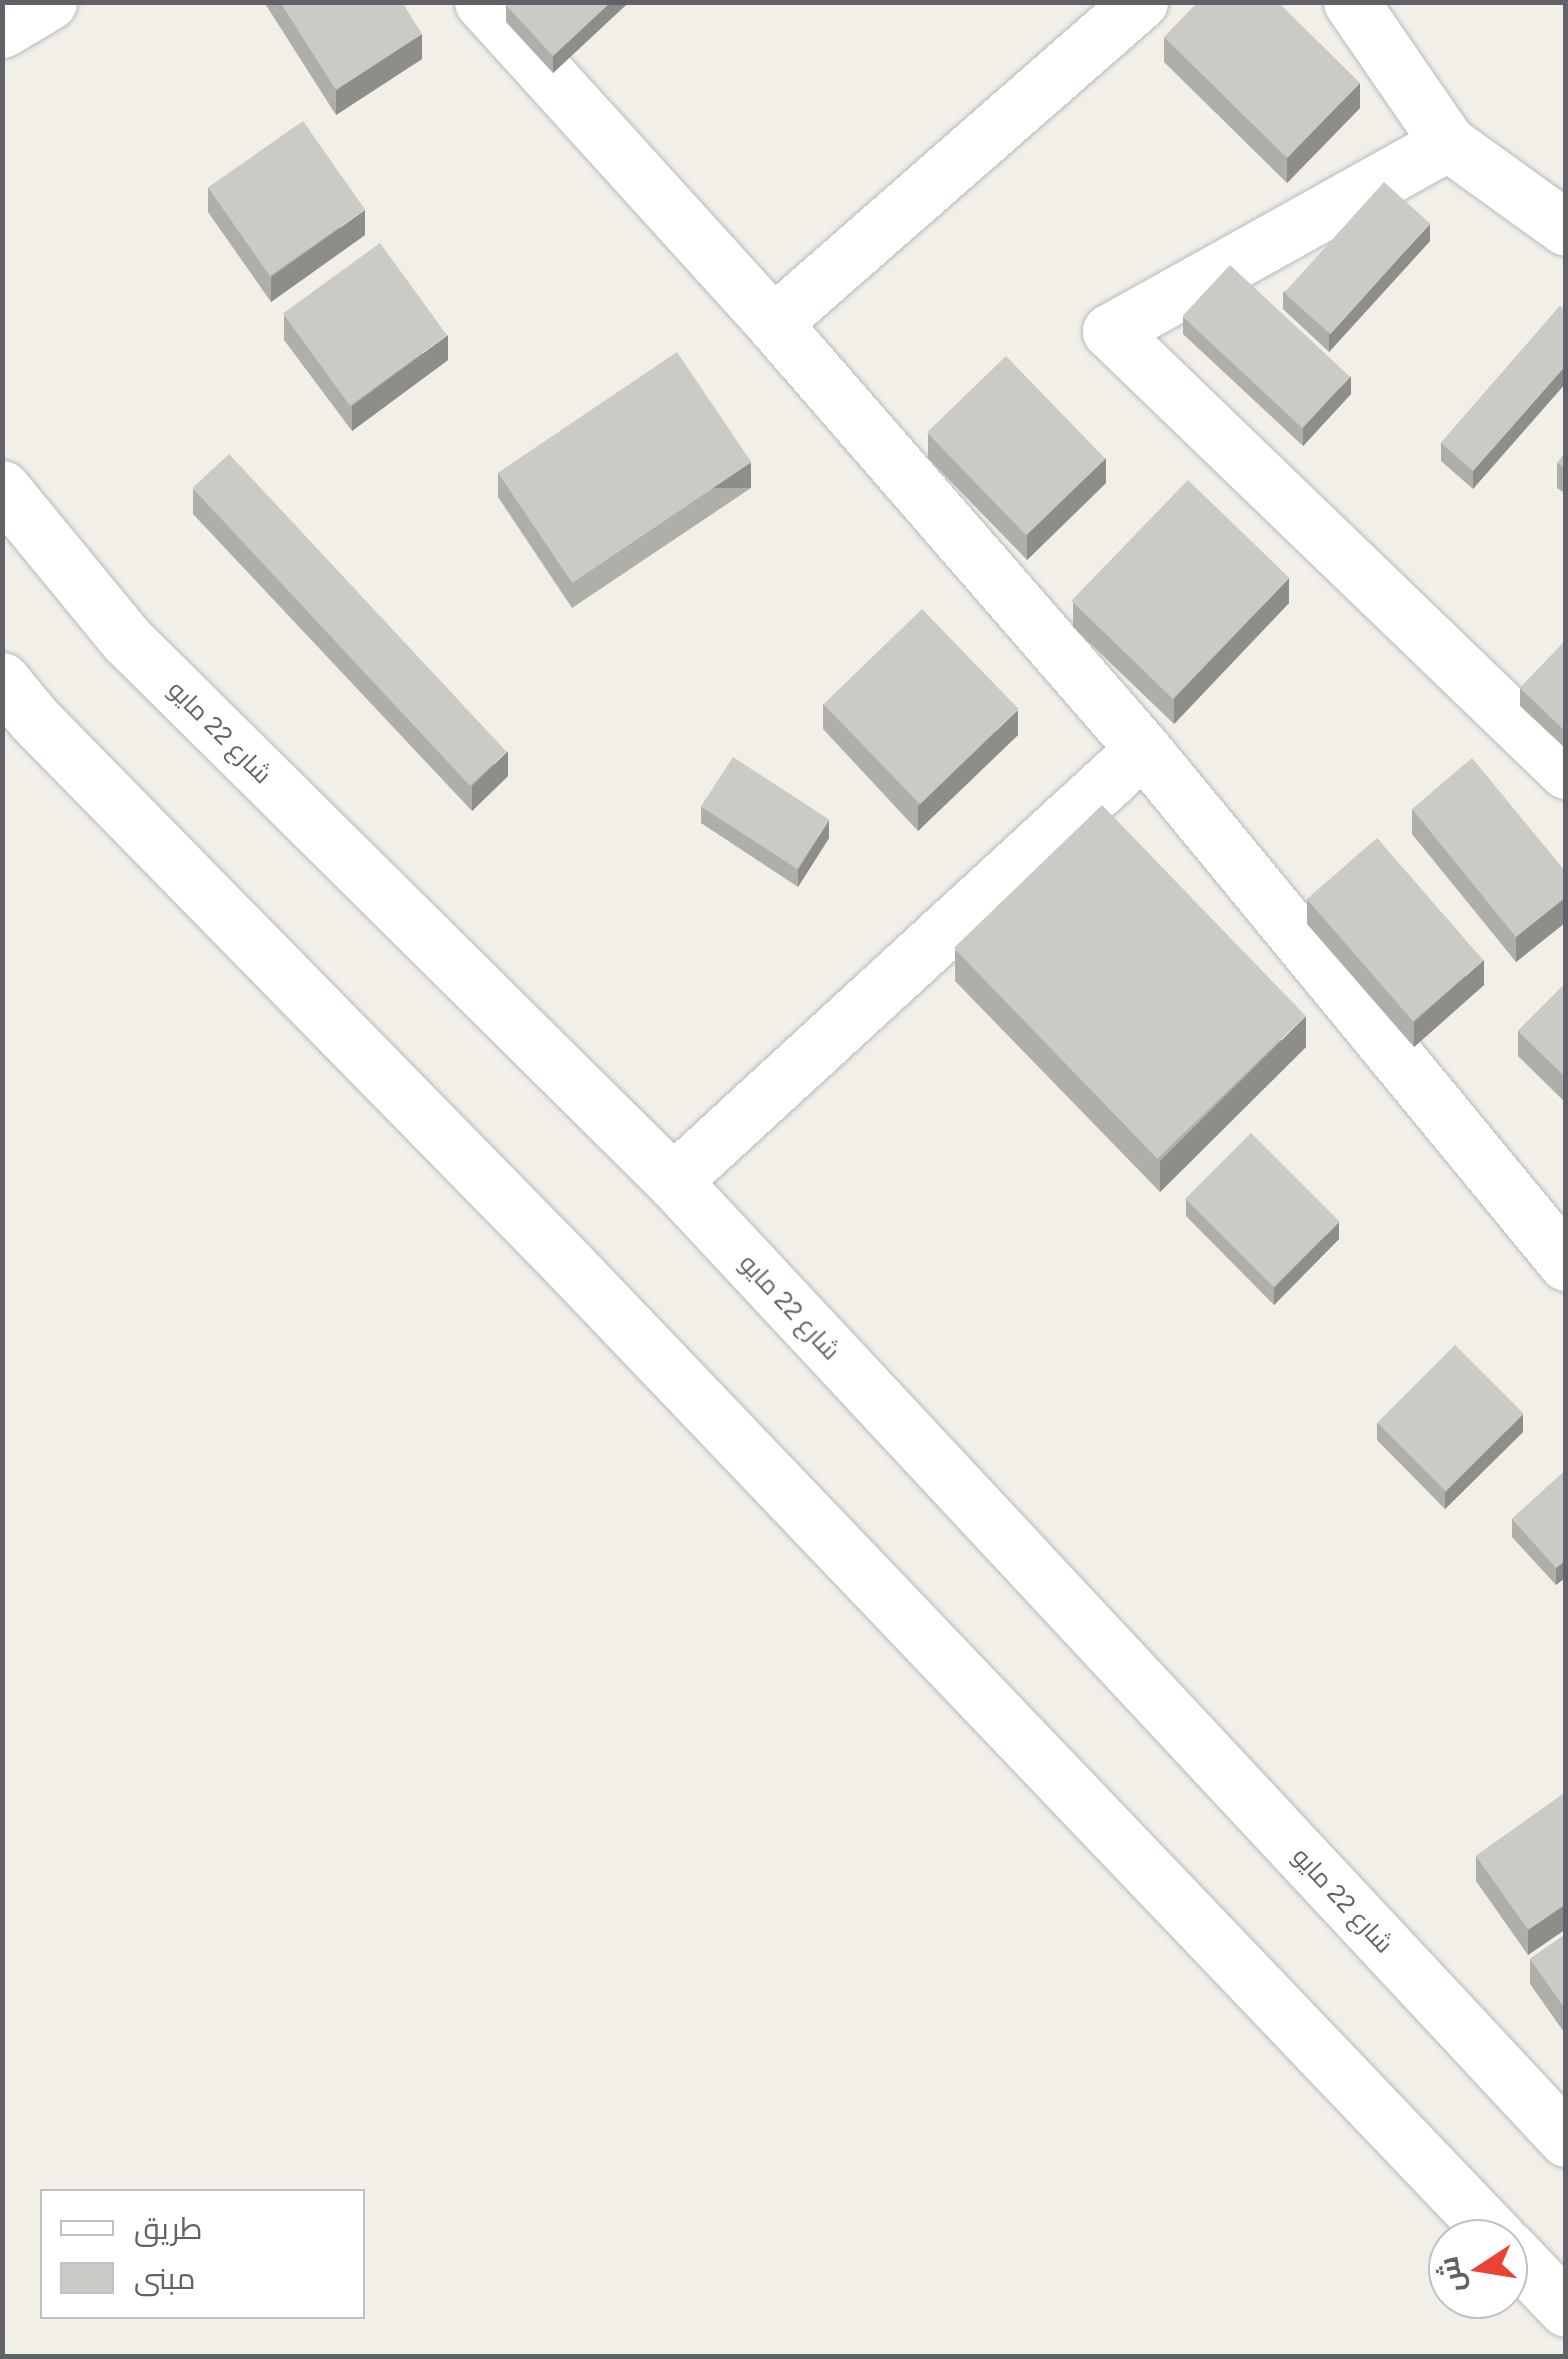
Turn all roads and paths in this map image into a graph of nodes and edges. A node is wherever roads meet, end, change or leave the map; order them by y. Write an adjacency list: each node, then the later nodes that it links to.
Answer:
1 (48, 2): 5 (main road)
2 (482, 2): 8 (main road)
3 (1140, 2): 8 (main road)
4 (1352, 2): 6 (main road)
5 (2, 30)
6 (1448, 143): 7 (main road); 12 (main road)
7 (1566, 228)
8 (773, 323): 11 (main road)
9 (2, 488): 13 (main road, شارع 22 مايو)
10 (2, 680): 16 (main road)
11 (1143, 749): 13 (main road); 14 (main road)
12 (1566, 771)
13 (673, 1181): 15 (main road, شارع 22 مايو)
14 (1566, 1263)
15 (1566, 2139)
16 (1480, 2219)
17 (1528, 2269): 18 (main road)
18 (1566, 2308)

